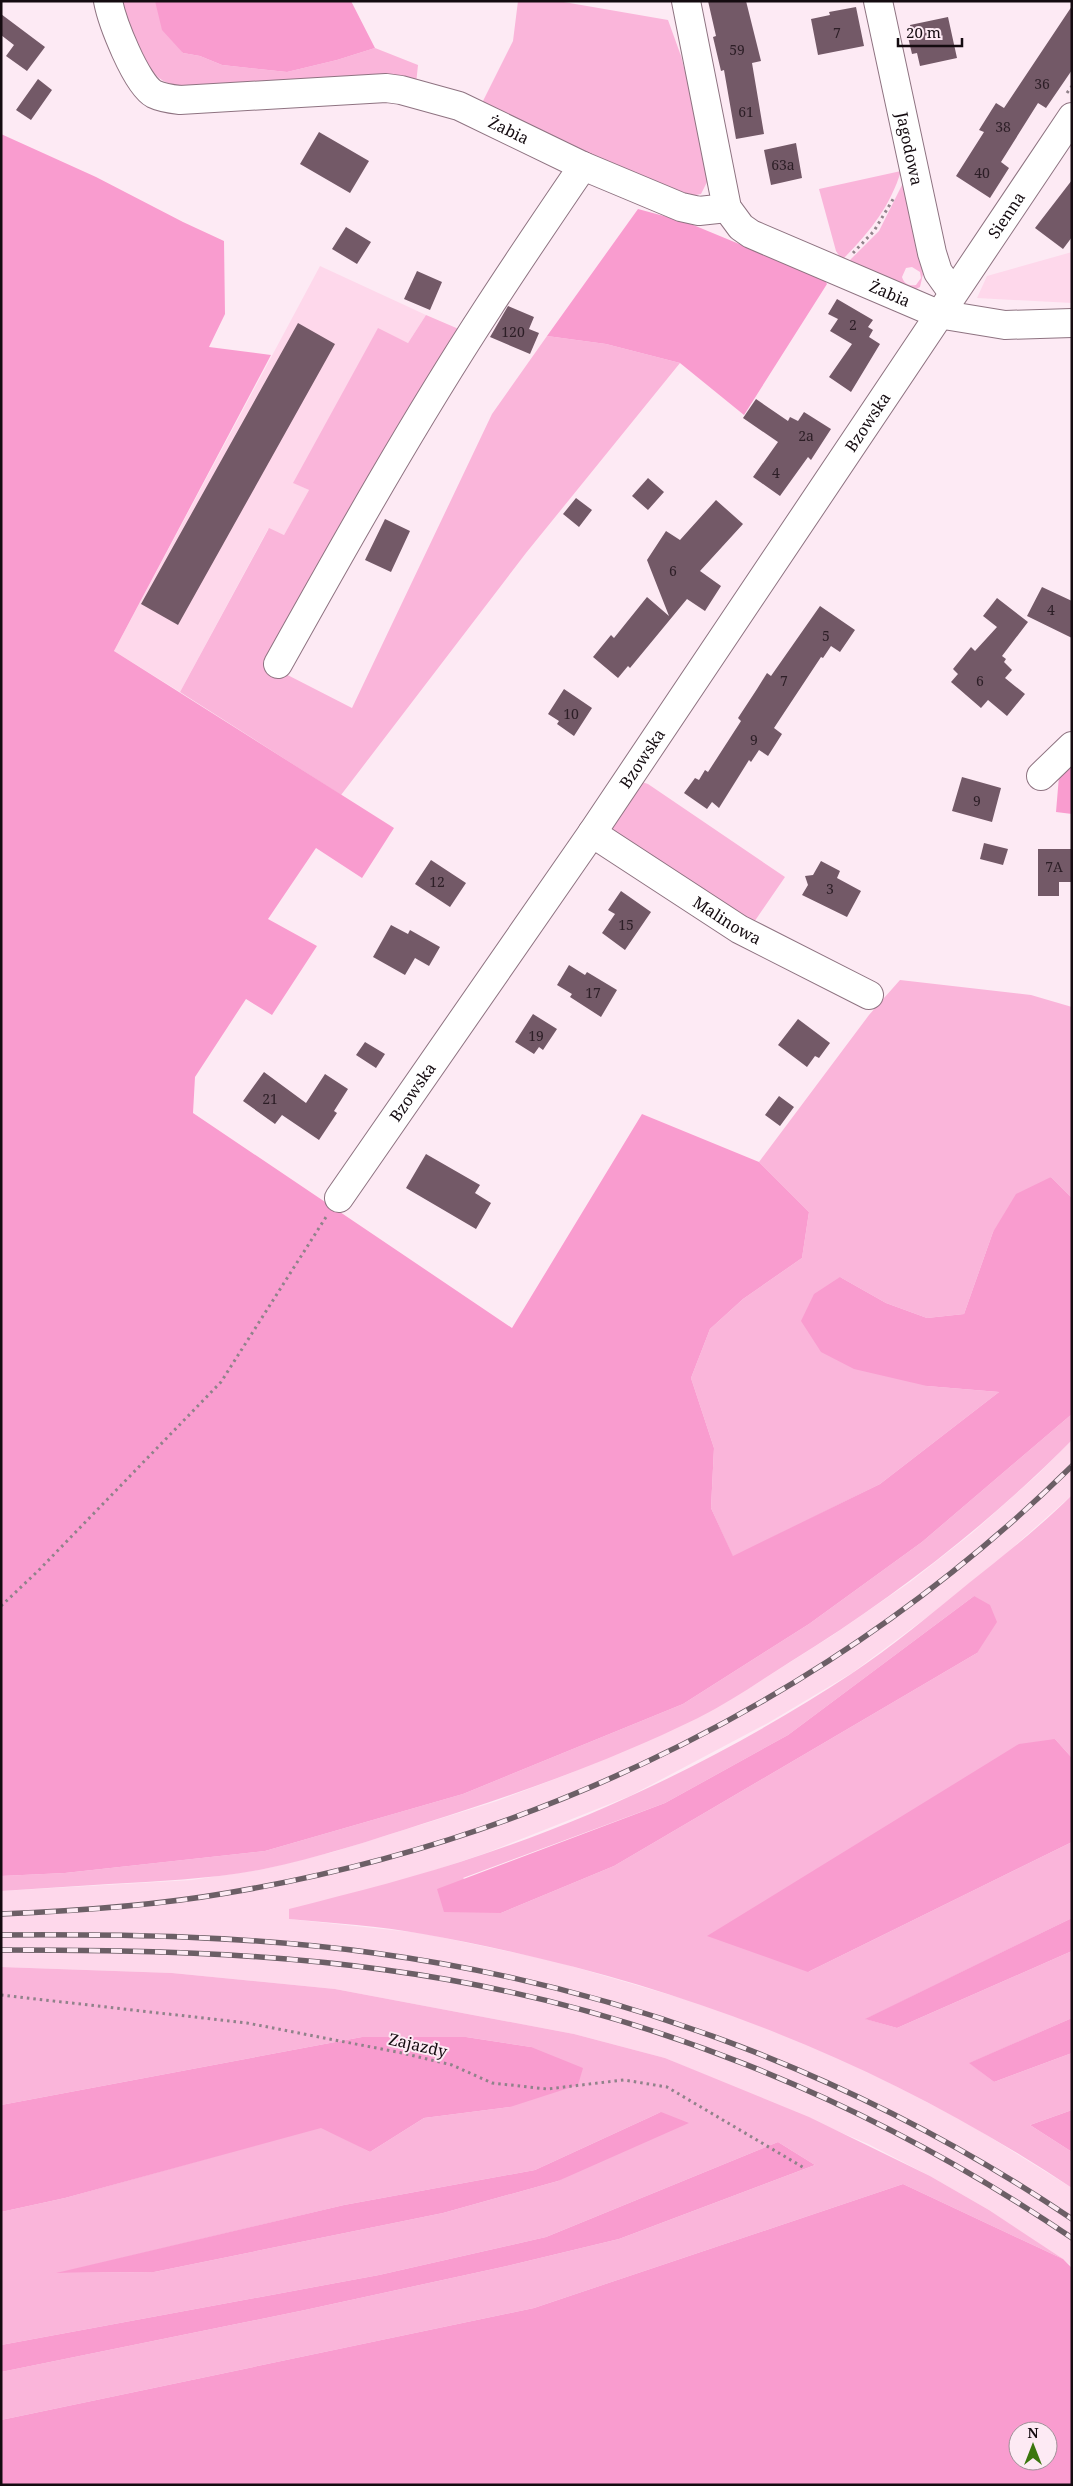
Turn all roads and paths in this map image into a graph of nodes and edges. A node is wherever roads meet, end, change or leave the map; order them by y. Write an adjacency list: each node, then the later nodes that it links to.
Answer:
1 (108, 1): 5 (street, Żabia)
2 (686, 1): 7 (street, Żabia)
3 (878, 1): 9 (street, Jagodowa)
4 (1072, 117): 9 (street, Sienna)
5 (583, 166): 7 (street, Żabia); 11 (street)
6 (896, 192): 8 (path)
7 (727, 208): 9 (street, Żabia)
8 (849, 257)
9 (946, 303): 10 (street, Żabia); 14 (street, Bzowska)
10 (1072, 323)
11 (278, 664)
12 (1072, 746): 13 (street)
13 (1041, 776)
14 (592, 833): 15 (street, Malinowa); 16 (street, Bzowska)
15 (869, 995)
16 (339, 1198): 17 (path)
17 (1, 1606)
18 (1, 1995): 19 (path, Zajazdy)
19 (806, 2169)

